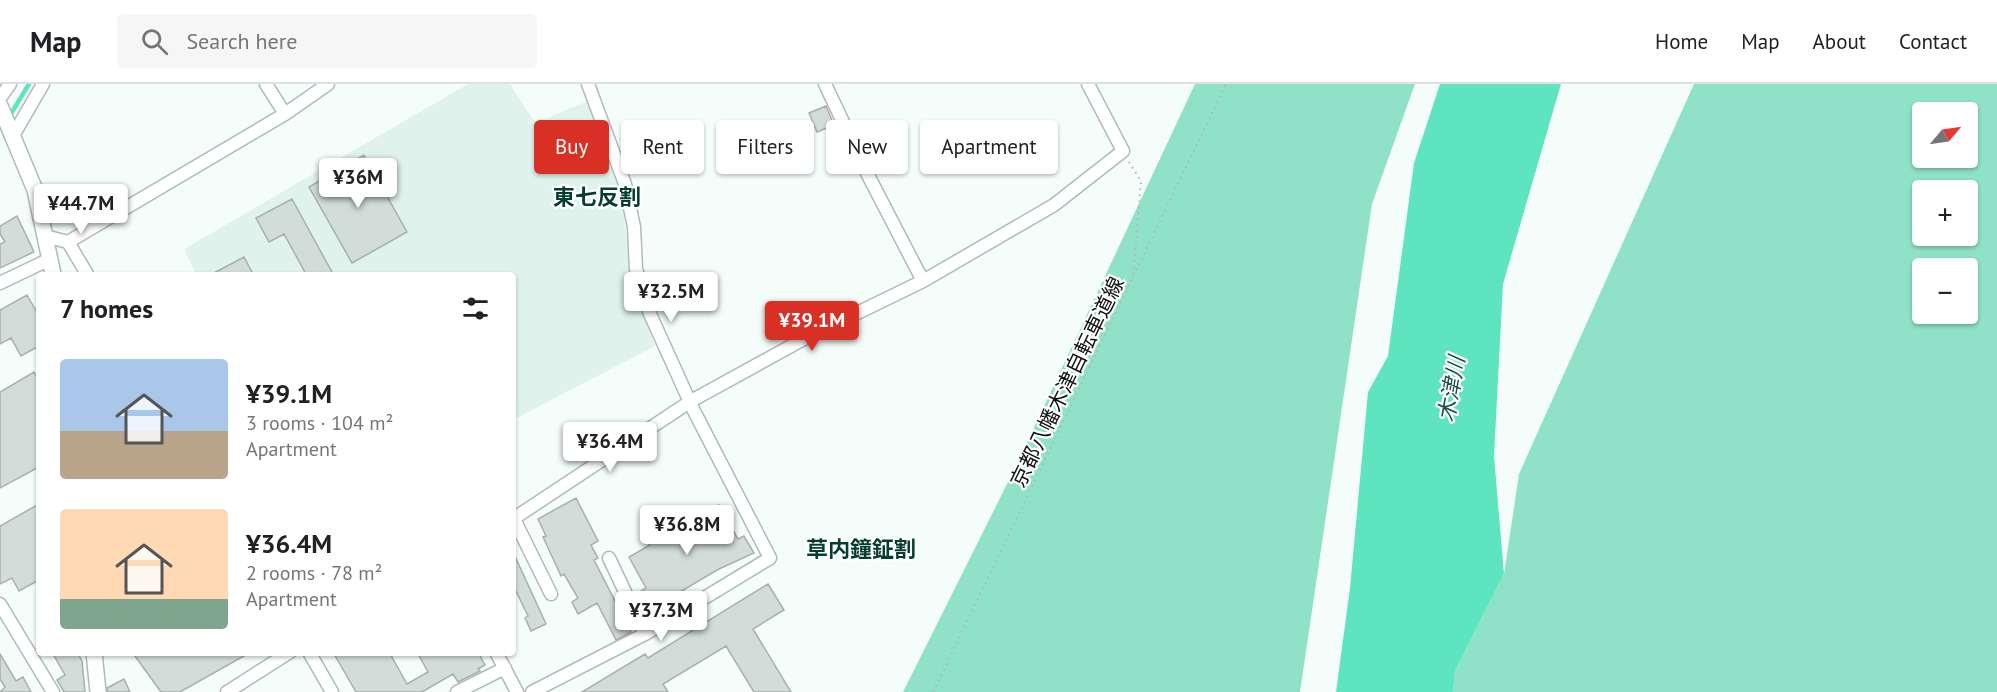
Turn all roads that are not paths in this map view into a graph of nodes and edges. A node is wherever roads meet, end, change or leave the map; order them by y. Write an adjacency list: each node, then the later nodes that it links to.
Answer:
1 (10, 84): 8 (street)
2 (43, 84): 10 (street)
3 (266, 84): 9 (street)
4 (328, 84): 9 (street)
5 (588, 84): 17 (street)
6 (825, 84): 15 (street)
7 (1088, 84): 15 (street)
8 (0, 104): 10 (street)
9 (285, 114): 12 (street)
10 (13, 133): 11 (street)
11 (45, 236): 12 (street); 13 (street)
12 (68, 242): 14 (street)
13 (52, 267): 16 (street)
14 (86, 272)
15 (923, 281): 17 (street)
16 (0, 283)
17 (691, 401): 18 (street); 23 (street)
18 (516, 517)
19 (516, 525): 21 (street)
20 (609, 558): 23 (street)
21 (551, 594)
22 (0, 604): 29 (street)
23 (645, 634): 35 (street)
24 (94, 656): 30 (street)
25 (284, 656): 31 (street)
26 (311, 656): 32 (street)
27 (498, 656): 28 (street)
28 (505, 668): 33 (street); 34 (street)
29 (53, 692)
30 (98, 692)
31 (227, 692)
32 (332, 692)
33 (457, 692)
34 (517, 692)
35 (532, 692)

